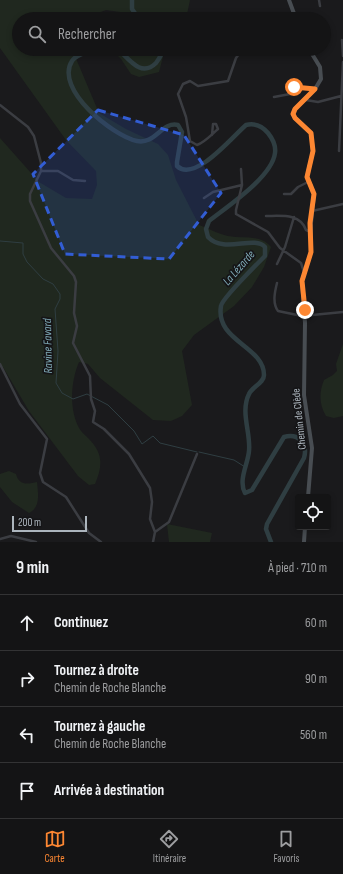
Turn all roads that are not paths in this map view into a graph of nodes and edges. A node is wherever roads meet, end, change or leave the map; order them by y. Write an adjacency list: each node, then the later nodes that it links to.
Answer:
1 (289, 0): 4 (main road)
2 (319, 0): 3 (street)
3 (320, 6)
4 (293, 12)
5 (342, 40): 8 (street)
6 (238, 56): 15 (street)
7 (313, 56): 10 (main road)
8 (343, 56)
9 (343, 62): 11 (street)
10 (315, 89): 12 (street); 13 (main road)
11 (341, 96): 13 (street); 16 (street)
12 (274, 97)
13 (306, 100): 20 (main road)
14 (0, 105): 18 (street)
15 (212, 135)
16 (339, 151)
17 (241, 169): 21 (street)
18 (41, 171): 19 (street); 39 (street)
19 (86, 181)
20 (308, 182): 22 (street); 25 (main road, Chemin de Clède)
21 (242, 185): 23 (street); 29 (street)
22 (284, 194)
23 (204, 198)
24 (343, 204): 25 (street)
25 (312, 211): 28 (main road, Chemin de Clède)
26 (266, 216): 27 (street)
27 (294, 217): 28 (street); 29 (street)
28 (311, 232): 31 (main road, Chemin de Clède)
29 (284, 251): 30 (street); 31 (street)
30 (277, 264)
31 (304, 273): 34 (main road, Chemin de Clède)
32 (277, 282): 34 (street)
33 (343, 312): 34 (street)
34 (305, 316): 37 (main road, Chemin de Clède)
35 (0, 364): 42 (street)
36 (197, 454): 39 (street)
37 (308, 494)
38 (305, 530): 44 (main road)
39 (155, 532): 43 (street)
40 (0, 539): 41 (street)
41 (36, 542)
42 (100, 542)
43 (153, 542)
44 (304, 542)

